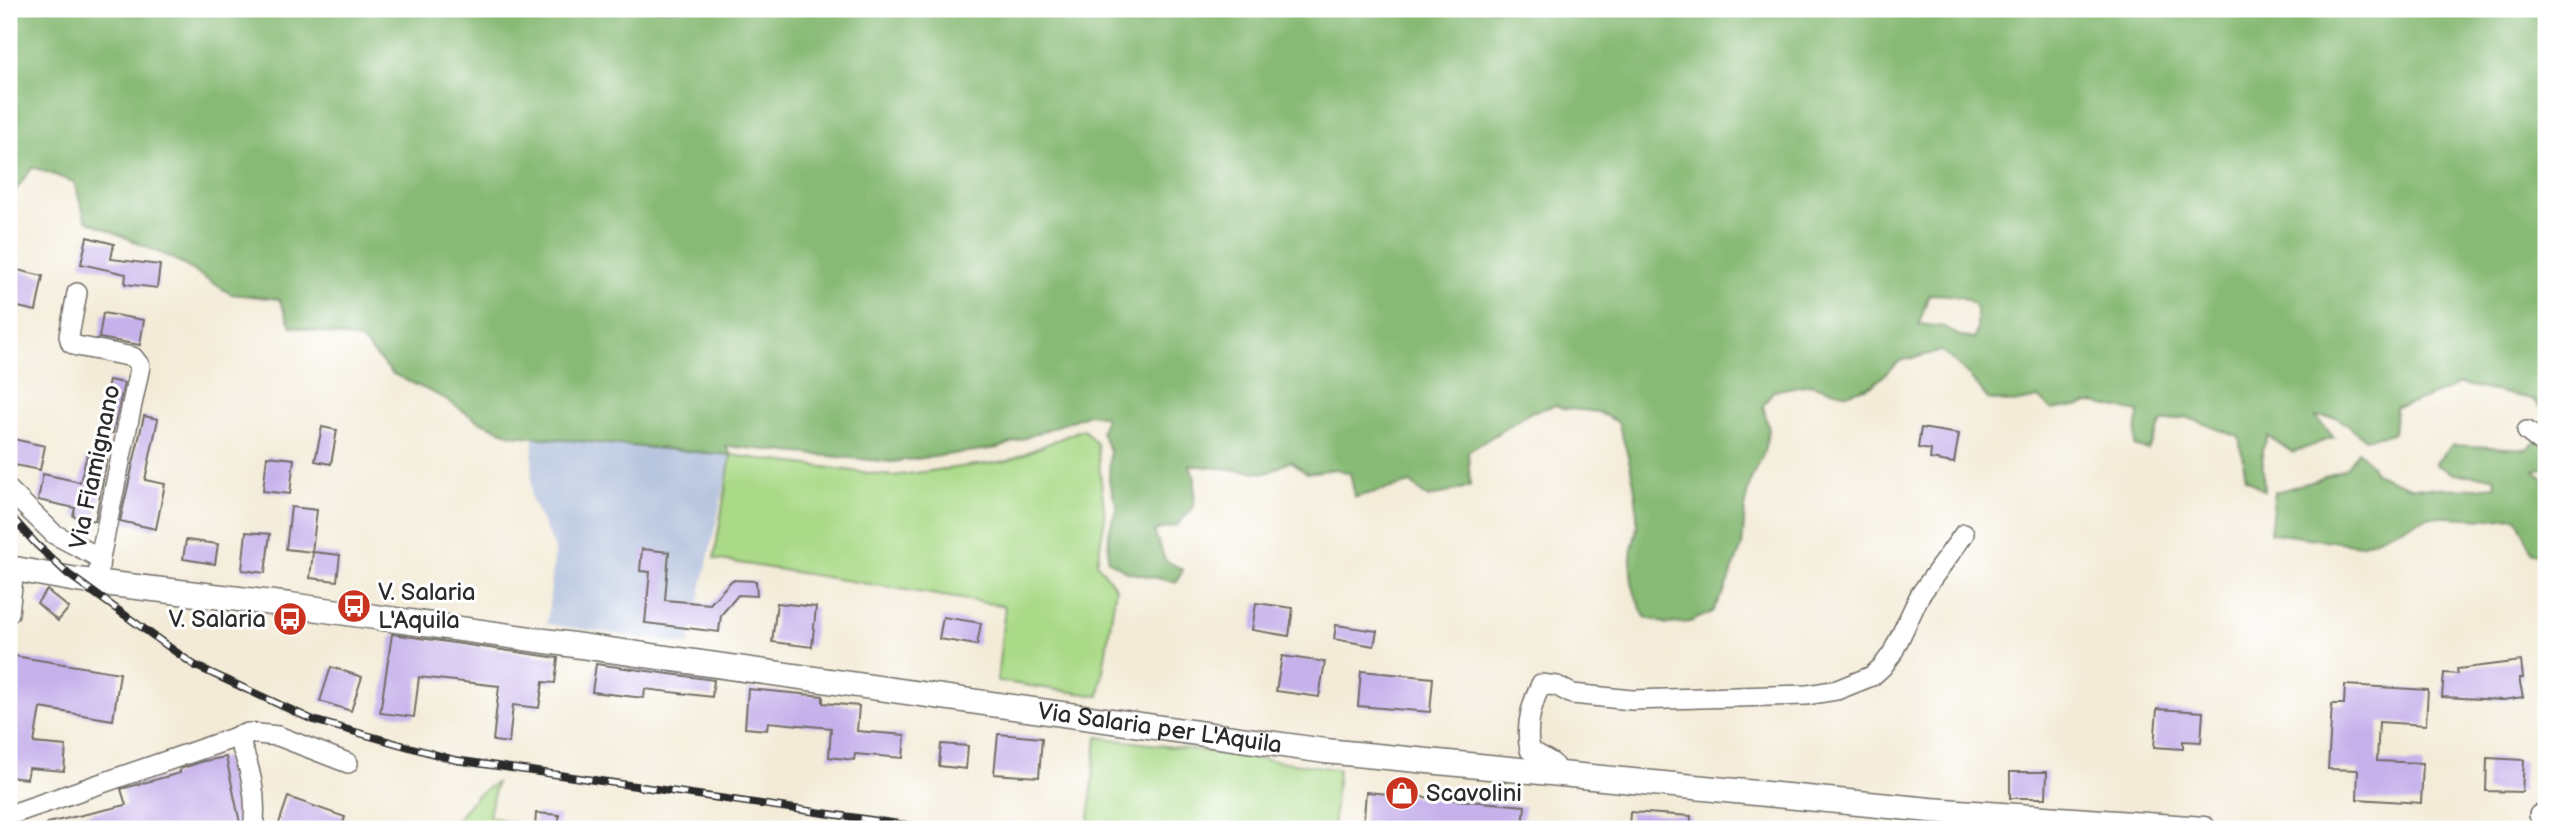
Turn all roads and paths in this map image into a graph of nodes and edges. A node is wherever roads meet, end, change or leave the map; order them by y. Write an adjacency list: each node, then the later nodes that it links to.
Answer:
1 (77, 293): 7 (street, Via Fiamignano)
2 (2526, 431): 3 (street)
3 (2546, 446)
4 (9, 490): 7 (street)
5 (1964, 534): 11 (street)
6 (12, 569): 7 (main road, Via Salaria per L'Aquila); 8 (street)
7 (106, 573): 11 (main road, Via Salaria per L'Aquila)
8 (9, 613)
9 (237, 736): 10 (street); 12 (street); 13 (street)
10 (348, 763)
11 (1561, 776): 14 (main road, Via Salaria per L'Aquila)
12 (9, 815)
13 (253, 829)
14 (2204, 829)

